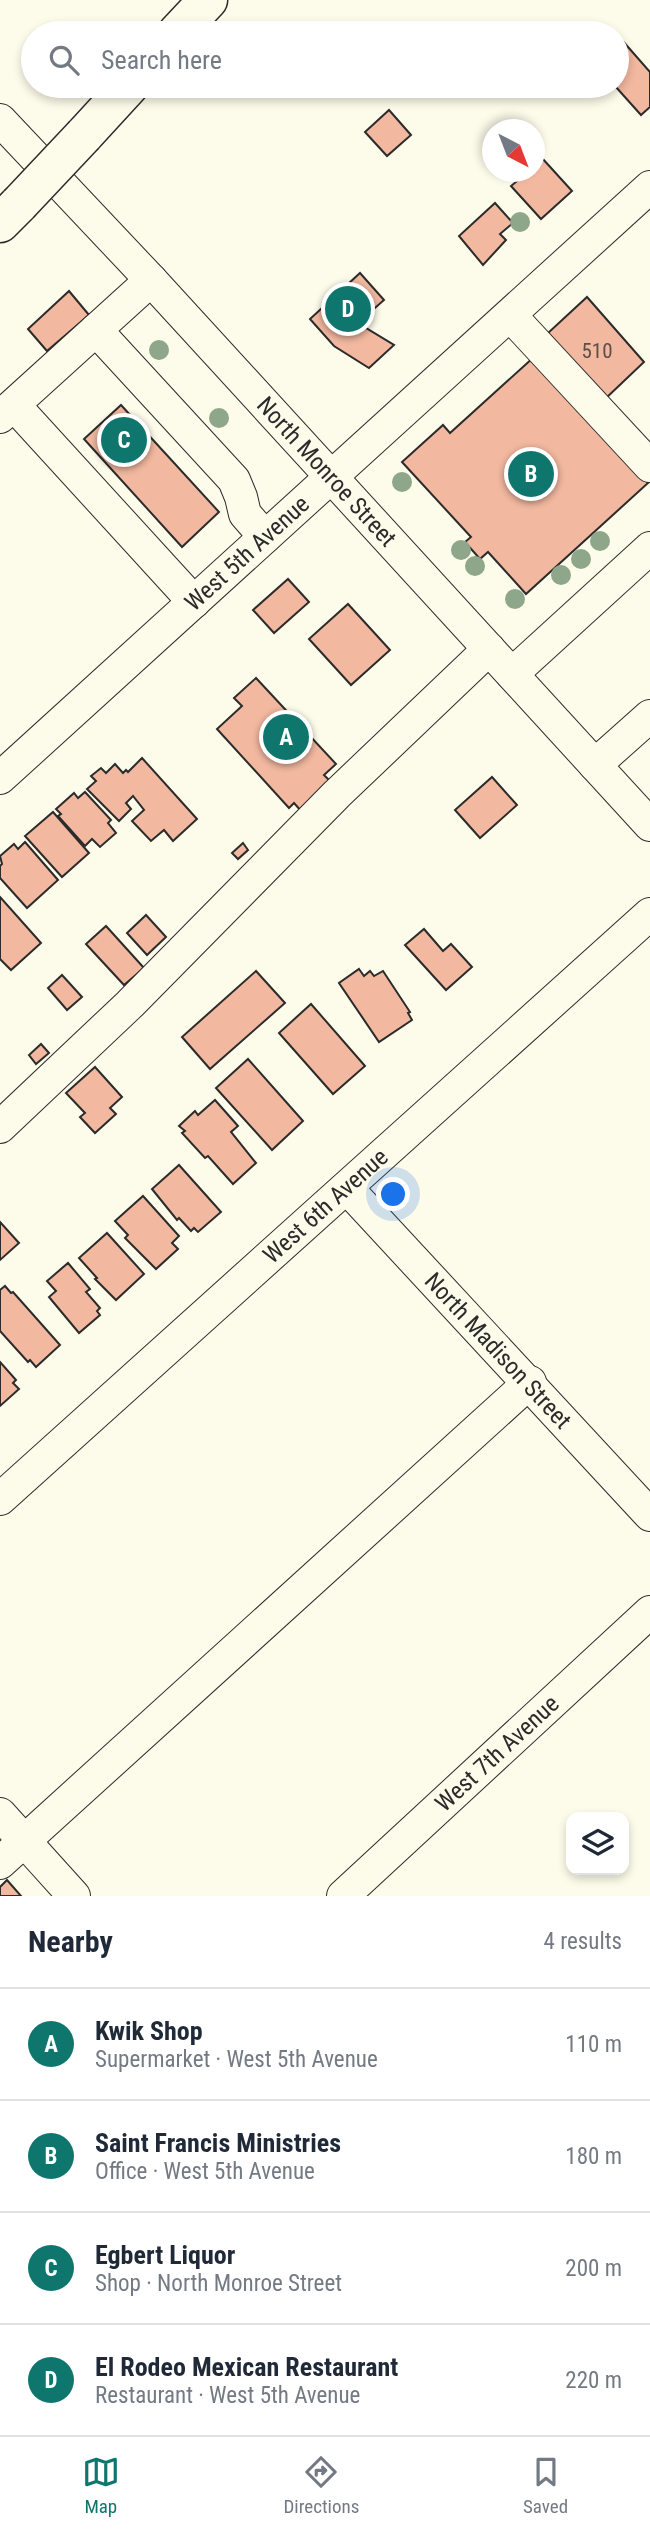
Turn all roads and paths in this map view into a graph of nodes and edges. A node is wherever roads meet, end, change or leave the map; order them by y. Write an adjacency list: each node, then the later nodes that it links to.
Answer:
1 (208, 0): 2 (main road)
2 (188, 21)
3 (118, 98): 6 (main road, bridge)
4 (0, 120): 7 (street, North Monroe Street)
5 (650, 187): 8 (street, West 5th Avenue)
6 (9, 213)
7 (152, 280): 9 (street); 12 (street, North Monroe Street)
8 (510, 315): 11 (street); 12 (street, West 5th Avenue)
9 (96, 330): 10 (street); 13 (street)
10 (7, 411): 15 (street)
11 (650, 466)
12 (331, 477): 13 (street, West 5th Avenue); 16 (street, North Monroe Street)
13 (265, 537): 15 (street, West 5th Avenue)
14 (650, 548): 17 (street)
15 (194, 602): 20 (street, West 5th Avenue)
16 (489, 649): 17 (street, North Monroe Street); 23 (street)
17 (512, 674): 19 (street, North Monroe Street)
18 (650, 716): 19 (street)
19 (595, 765): 21 (street, North Monroe Street)
20 (0, 777)
21 (650, 825)
22 (650, 914): 24 (street, West 6th Avenue)
23 (0, 1127)
24 (347, 1188): 25 (street, North Madison Street); 26 (street, West 6th Avenue)
25 (530, 1382): 27 (street, North Madison Street); 30 (street)
26 (0, 1499)
27 (650, 1515)
28 (648, 1617): 33 (street, West 7th Avenue)
29 (0, 1814): 30 (street)
30 (24, 1841): 31 (street); 32 (street)
31 (0, 1863)
32 (74, 1896)
33 (343, 1896)

